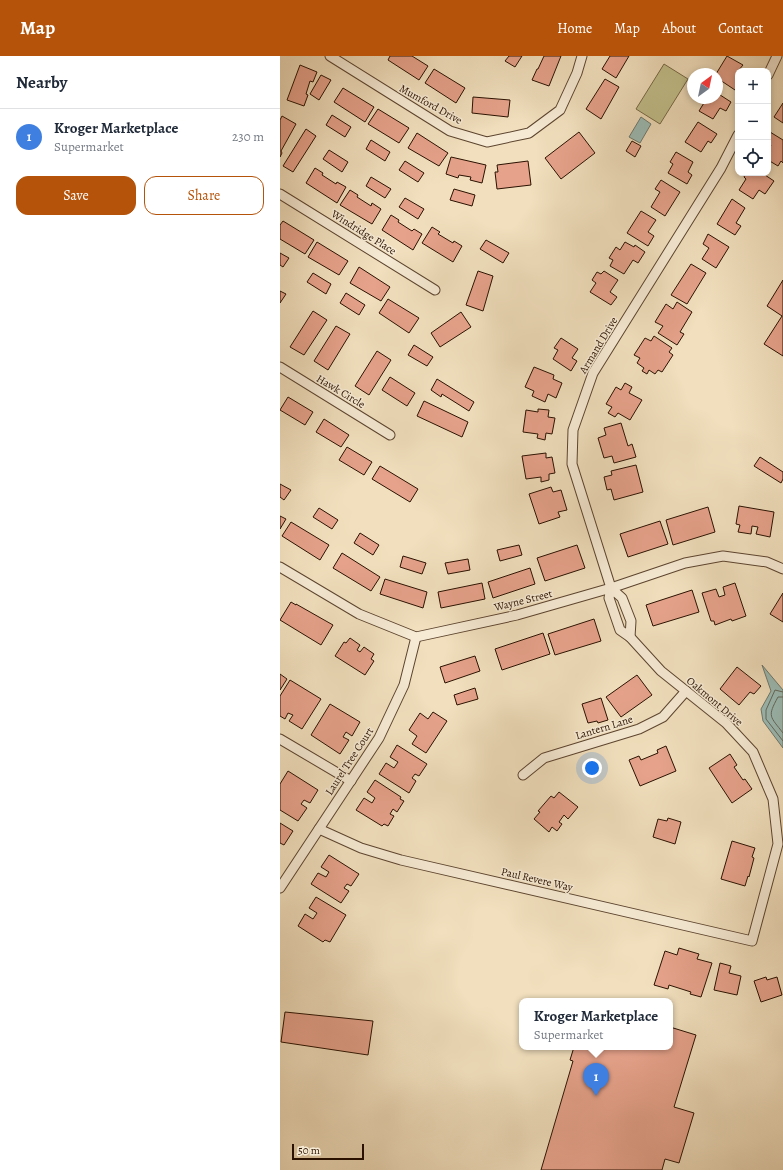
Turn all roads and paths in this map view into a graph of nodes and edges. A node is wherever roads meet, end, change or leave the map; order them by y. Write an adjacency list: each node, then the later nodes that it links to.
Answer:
1 (330, 56): 2 (street, Mumford Drive)
2 (582, 56)
3 (777, 56): 4 (street)
4 (771, 69)
5 (735, 140): 12 (street, Armand Drive)
6 (280, 194): 7 (street, Windridge Place)
7 (435, 290)
8 (280, 368): 9 (street, Hawk Circle)
9 (390, 435)
10 (280, 567): 13 (street)
11 (783, 569): 12 (street, Wayne Street)
12 (611, 588): 13 (street, Wayne Street); 14 (street); 14 (street, Oakmont Drive)
13 (416, 636): 18 (street, Laurel Tree Court)
14 (630, 637): 15 (street, Oakmont Drive)
15 (686, 691): 17 (street, Lantern Lane); 21 (street, Oakmont Drive)
16 (280, 739): 18 (street)
17 (522, 776)
18 (351, 781): 19 (street, Laurel Tree Court)
19 (319, 829): 20 (street, Laurel Tree Court); 21 (street, Paul Revere Way)
20 (280, 888)
21 (752, 941)

